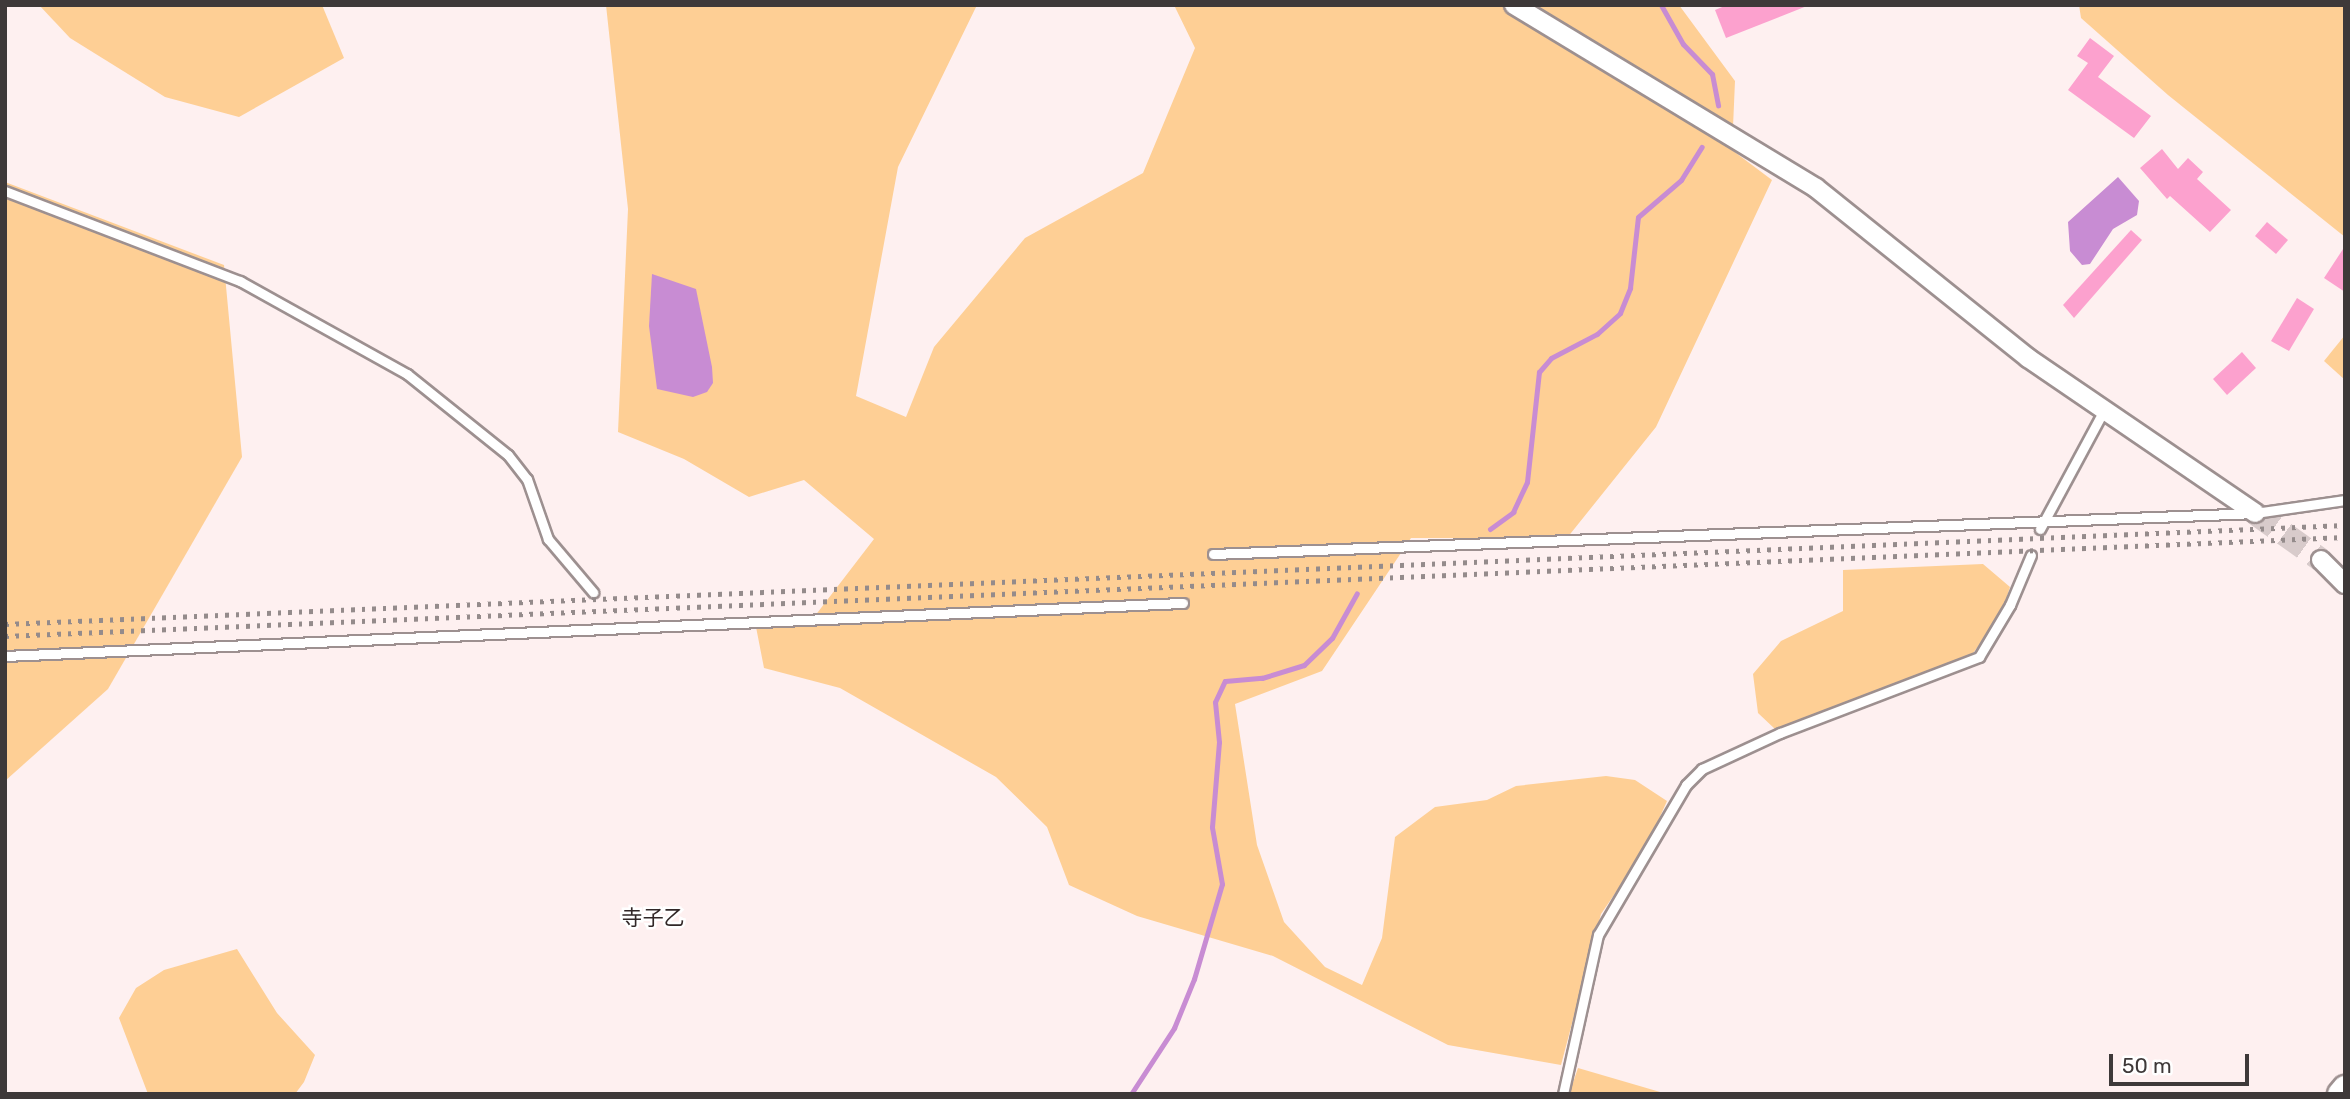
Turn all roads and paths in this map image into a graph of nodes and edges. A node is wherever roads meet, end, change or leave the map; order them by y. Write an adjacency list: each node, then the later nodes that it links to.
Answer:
1 (1514, 5): 3 (street)
2 (5, 191): 11 (lane)
3 (2104, 410): 5 (street); 6 (lane)
4 (2345, 500): 5 (lane)
5 (2255, 513): 6 (lane)
6 (2042, 526): 7 (lane)
7 (1213, 554)
8 (2031, 555): 17 (lane)
9 (2321, 560): 10 (street)
10 (2345, 584)
11 (593, 592)
12 (1183, 603): 14 (lane)
13 (612, 614): 14 (lane)
14 (617, 625): 15 (lane)
15 (5, 656)
16 (2345, 1088): 18 (street)
17 (1563, 1094)
18 (2340, 1094)

